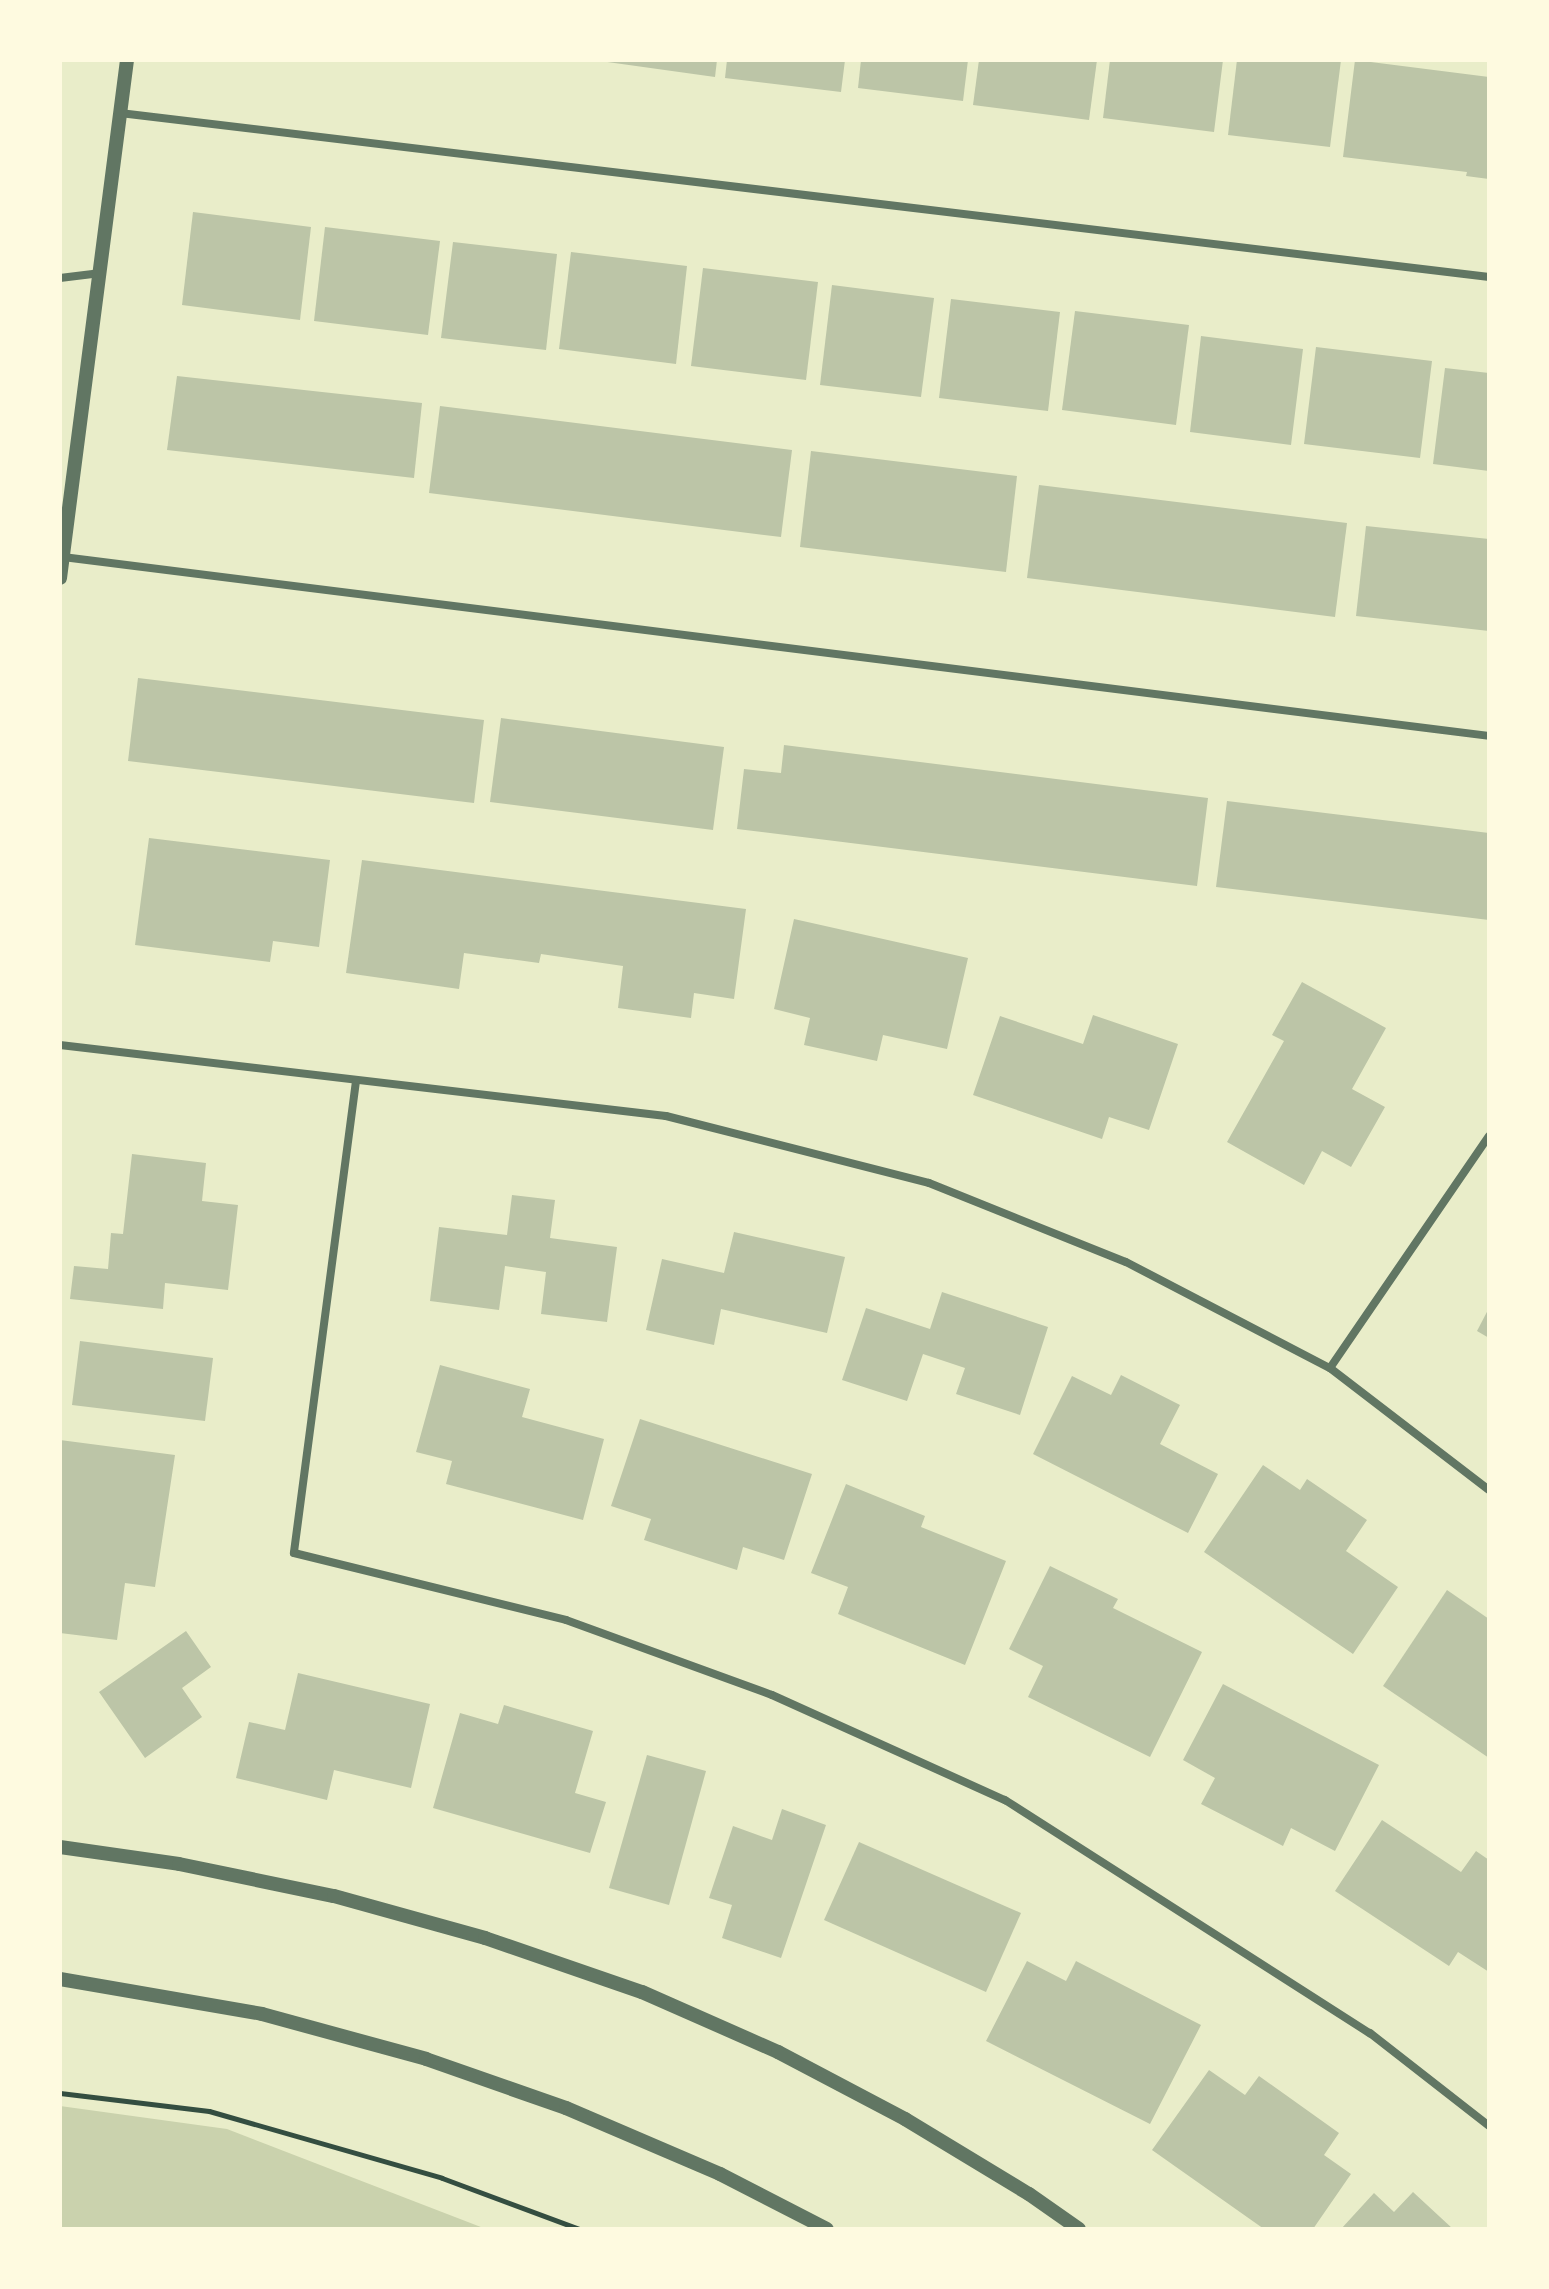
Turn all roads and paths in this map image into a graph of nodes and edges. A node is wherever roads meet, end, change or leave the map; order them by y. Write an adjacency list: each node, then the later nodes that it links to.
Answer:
1 (127, 60): 2 (street)
2 (120, 113): 3 (street); 4 (street)
3 (99, 273): 5 (street); 6 (street)
4 (1489, 277)
5 (60, 278)
6 (63, 557): 7 (street); 8 (street)
7 (60, 578)
8 (1489, 736)
9 (60, 1045): 10 (street)
10 (356, 1081): 12 (street); 17 (street)
11 (1489, 1136): 12 (street)
12 (1330, 1368): 13 (street)
13 (1489, 1490)
14 (60, 1847): 20 (street)
15 (60, 1979): 19 (street)
16 (60, 2093): 18 (path)
17 (1489, 2126)
18 (579, 2229)
19 (827, 2229)
20 (1079, 2229)

